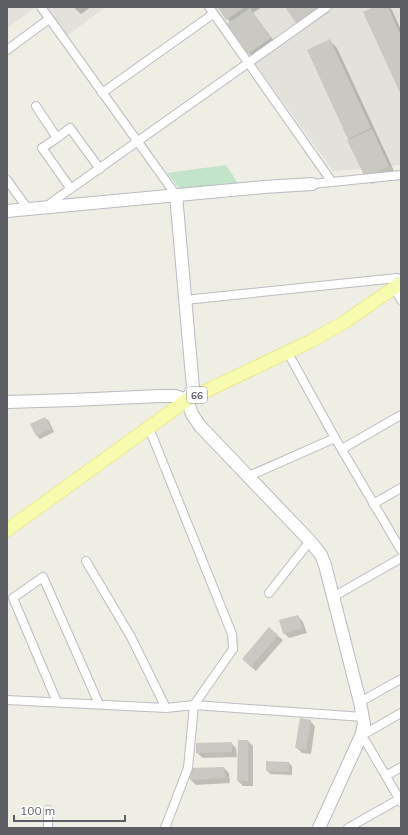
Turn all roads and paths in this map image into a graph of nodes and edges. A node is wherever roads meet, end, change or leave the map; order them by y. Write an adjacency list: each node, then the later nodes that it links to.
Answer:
1 (41, 7): 4 (street)
2 (327, 7): 6 (street)
3 (211, 10): 6 (street); 7 (street)
4 (50, 19): 5 (street); 7 (street)
5 (7, 50)
6 (248, 63): 10 (street); 14 (street)
7 (102, 93): 10 (street)
8 (36, 106): 9 (street)
9 (57, 138): 11 (street); 16 (street)
10 (137, 142): 11 (street); 17 (street)
11 (100, 169): 16 (street)
12 (401, 175): 14 (street)
13 (7, 180): 19 (street)
14 (332, 182): 15 (street)
15 (312, 184): 17 (street)
16 (71, 189): 18 (street)
17 (176, 195): 18 (street); 22 (street)
18 (47, 207): 19 (street)
19 (28, 209): 20 (street)
20 (7, 211)
21 (399, 284): 22 (street); 23 (street); 24 (main road, 66)
22 (185, 300): 25 (street)
23 (401, 300)
24 (288, 353): 25 (main road, 66); 29 (street)
25 (187, 400): 26 (street); 28 (main road, 66); 31 (street)
26 (7, 402)
27 (401, 415): 30 (street)
28 (149, 428): 34 (main road, 66); 46 (street)
29 (335, 438): 30 (street); 31 (street)
30 (342, 450): 33 (street)
31 (249, 476): 35 (street)
32 (401, 488): 33 (street)
33 (373, 504): 36 (street)
34 (7, 530)
35 (310, 541): 39 (street); 40 (street)
36 (401, 550)
37 (401, 558): 40 (street)
38 (86, 562): 47 (street)
39 (270, 593)
40 (333, 597): 44 (street)
41 (401, 679): 44 (street)
42 (7, 700): 43 (street)
43 (57, 702): 45 (street); 45 (street)
44 (360, 702): 49 (street)
45 (99, 704): 47 (street)
46 (194, 705): 47 (street); 49 (street); 56 (street)
47 (166, 708)
48 (401, 713): 50 (street)
49 (363, 717): 50 (street)
50 (360, 736): 52 (street); 57 (street)
51 (401, 767): 52 (street)
52 (386, 776): 53 (street)
53 (401, 800): 58 (street)
54 (48, 810): 55 (street)
55 (48, 828)
56 (165, 828)
57 (319, 828)
58 (348, 828)

